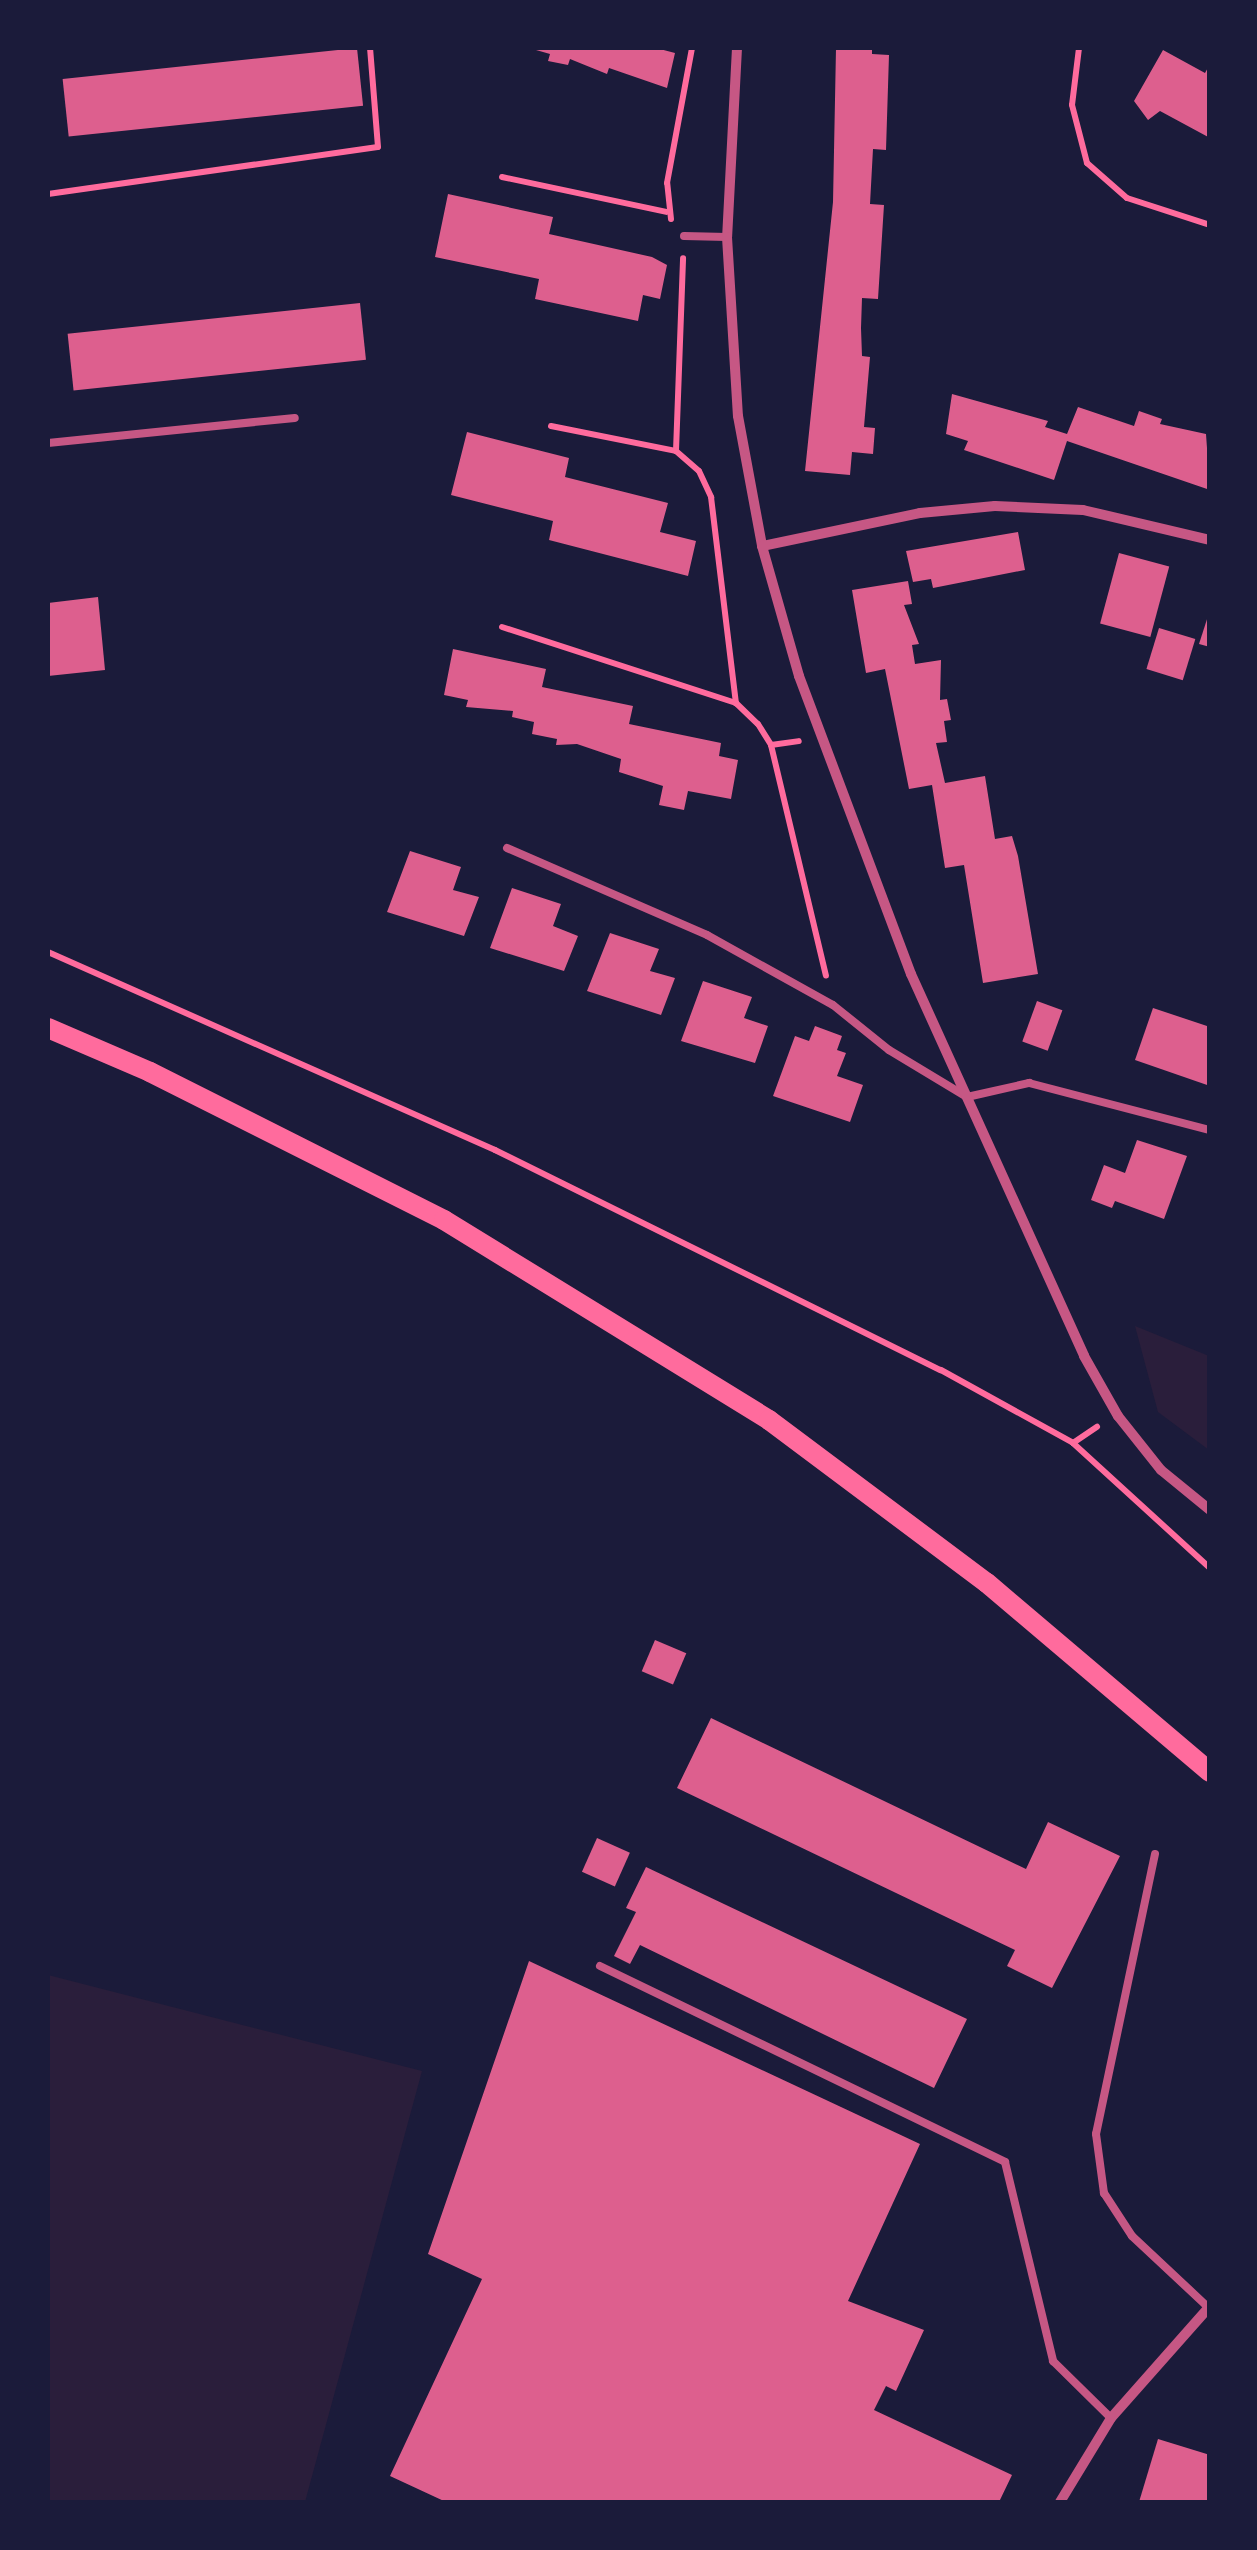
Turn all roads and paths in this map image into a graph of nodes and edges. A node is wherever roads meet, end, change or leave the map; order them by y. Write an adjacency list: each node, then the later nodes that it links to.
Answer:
1 (370, 48): 6 (path)
2 (692, 48): 7 (path)
3 (738, 48): 10 (street)
4 (1078, 48): 8 (path)
5 (502, 177): 7 (path)
6 (48, 194)
7 (666, 212): 9 (path)
8 (1210, 224)
9 (684, 236): 10 (lane); 14 (path)
10 (727, 237): 16 (street)
11 (295, 418): 13 (lane)
12 (551, 426): 14 (path)
13 (48, 443)
14 (676, 451): 18 (path)
15 (1210, 540): 16 (street)
16 (762, 546): 23 (street)
17 (502, 626): 18 (path)
18 (736, 702): 21 (path)
19 (507, 848): 21 (lane)
20 (48, 952): 26 (path)
21 (833, 1005): 23 (lane)
22 (48, 1028): 27 (main road)
23 (967, 1097): 24 (lane); 25 (street)
24 (1210, 1130)
25 (1210, 1510)
26 (1210, 1568)
27 (1210, 1772)
28 (1155, 1854): 30 (lane)
29 (600, 1966): 31 (lane)
30 (1209, 2306): 31 (street)
31 (1112, 2418): 32 (street)
32 (1060, 2502)

